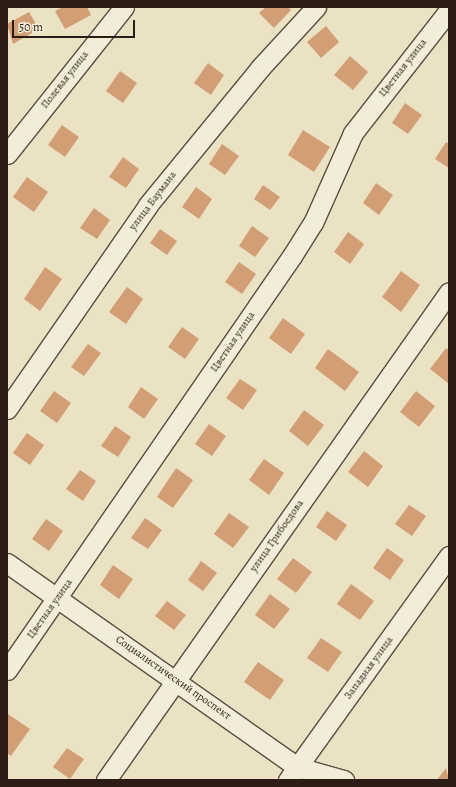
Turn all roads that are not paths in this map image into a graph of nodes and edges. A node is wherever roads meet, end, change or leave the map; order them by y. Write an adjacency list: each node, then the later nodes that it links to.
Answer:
1 (124, 7): 4 (street, Полевая улица)
2 (316, 7): 6 (street, улица Баумана)
3 (449, 10): 9 (street, Цветная улица)
4 (7, 154)
5 (449, 292): 11 (street, улица Грибоедова)
6 (7, 409)
7 (449, 556): 12 (street, Западная улица)
8 (7, 563): 9 (street, Социалистический проспект)
9 (58, 598): 10 (street, Цветная улица); 11 (street, Социалистический проспект)
10 (7, 670)
11 (176, 680): 12 (street, Социалистический проспект); 13 (street, улица Грибоедова)
12 (293, 773): 14 (street, Социалистический проспект)
13 (106, 780)
14 (344, 780)

